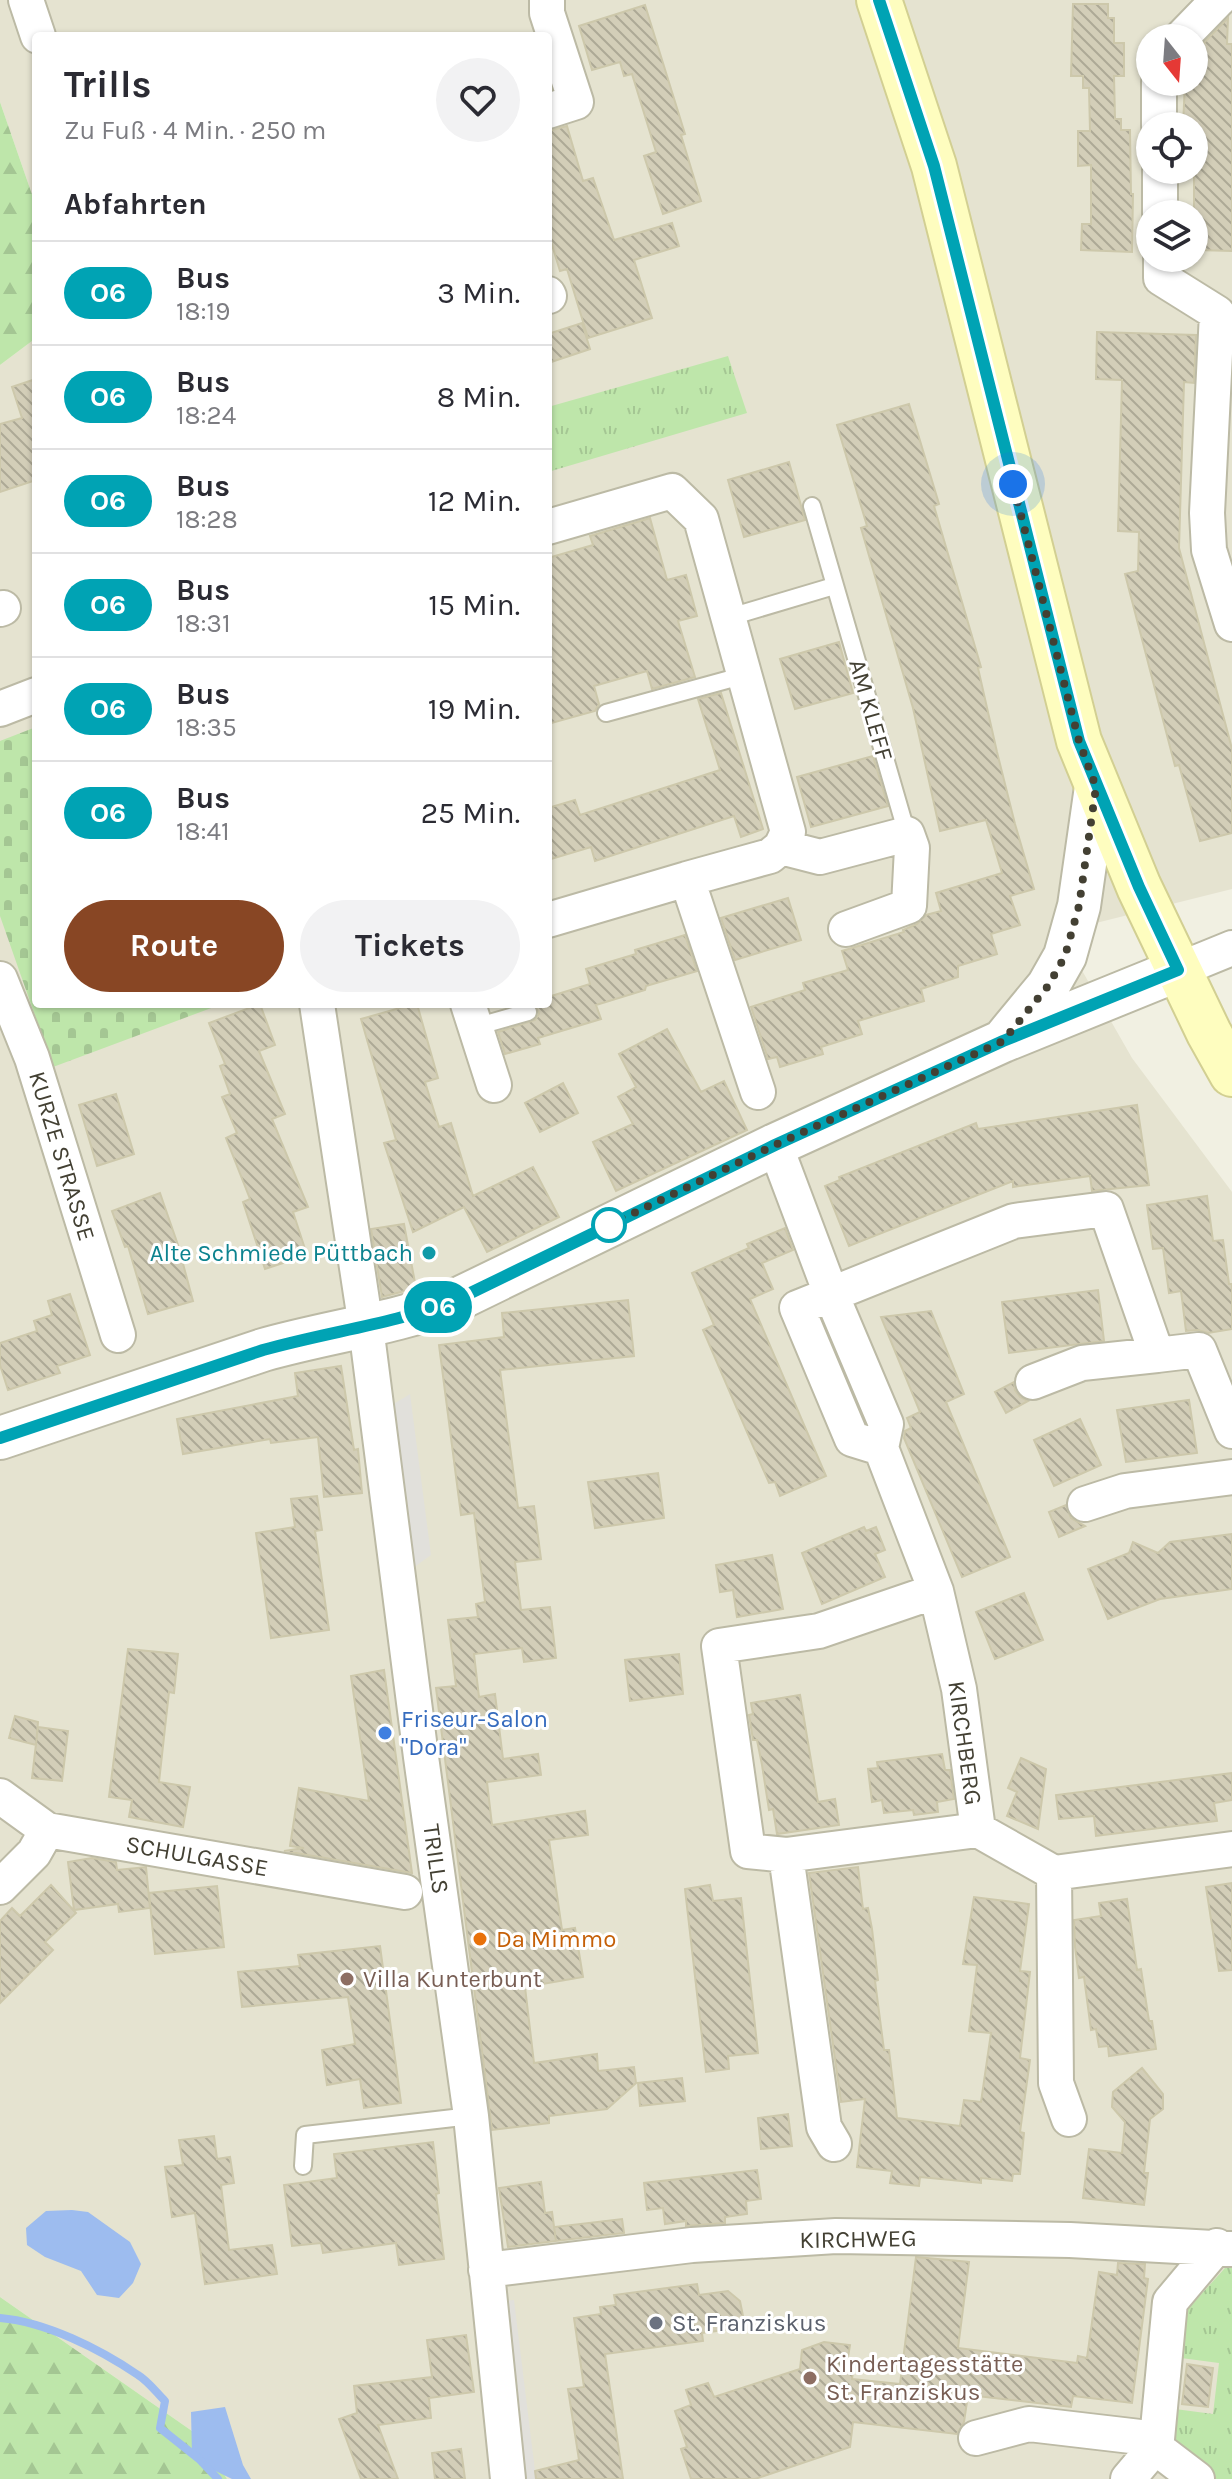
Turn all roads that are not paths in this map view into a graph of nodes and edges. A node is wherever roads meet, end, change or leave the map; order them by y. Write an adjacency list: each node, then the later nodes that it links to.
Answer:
1 (26, 0): 6 (street)
2 (547, 0): 7 (street)
3 (879, 0): 19 (main road)
4 (1218, 0): 5 (street)
5 (1195, 24)
6 (37, 32)
7 (552, 110)
8 (1161, 272): 10 (street)
9 (812, 506): 12 (lane, AM KLEFF)
10 (1220, 514): 14 (street)
11 (552, 526): 13 (street)
12 (834, 586): 13 (lane); 20 (lane, AM KLEFF)
13 (730, 617): 15 (street)
14 (1232, 624)
15 (745, 675): 18 (lane); 21 (street)
16 (32, 697): 17 (street)
17 (0, 709)
18 (606, 713)
19 (1096, 787): 26 (main road); 31 (street)
20 (907, 834): 21 (street); 24 (street, AM KLEFF)
21 (781, 847): 22 (street)
22 (687, 879): 23 (street); 34 (street)
23 (552, 919)
24 (846, 929)
25 (1232, 948): 26 (street)
26 (1178, 970): 31 (street); 32 (main road)
27 (0, 979): 38 (street, KURZE STRASSE)
28 (318, 1008): 37 (street, TRILLS)
29 (528, 1012): 30 (lane)
30 (472, 1016): 33 (street)
31 (1003, 1041): 35 (street)
32 (1232, 1074)
33 (494, 1085)
34 (758, 1092)
35 (775, 1145): 36 (street, KIRCHBERG); 37 (street)
36 (831, 1294): 39 (street); 45 (street, KIRCHBERG)
37 (366, 1327): 42 (street); 54 (street, TRILLS)
38 (118, 1335)
39 (1157, 1355): 40 (street); 41 (street)
40 (1033, 1382)
41 (1232, 1431)
42 (0, 1438)
43 (1232, 1477): 44 (street)
44 (1085, 1504)
45 (936, 1591): 48 (street, KIRCHBERG); 50 (street)
46 (0, 1796): 47 (street, SCHULGASSE)
47 (47, 1830): 52 (street); 53 (street, SCHULGASSE)
48 (978, 1830): 50 (street); 51 (street, KIRCHBERG)
49 (1232, 1849): 51 (street)
50 (786, 1855): 56 (street)
51 (1054, 1873): 55 (street)
52 (0, 1887)
53 (405, 1892)
54 (471, 2116): 57 (lane); 59 (street, TRILLS)
55 (1069, 2119)
56 (834, 2144)
57 (303, 2166)
58 (1225, 2248): 59 (street, KIRCHWEG); 61 (street)
59 (486, 2270): 62 (street, TRILLS)
60 (976, 2438): 61 (street)
61 (1156, 2443): 63 (street); 64 (street)
62 (508, 2479)
63 (1128, 2479)
64 (1197, 2479)

